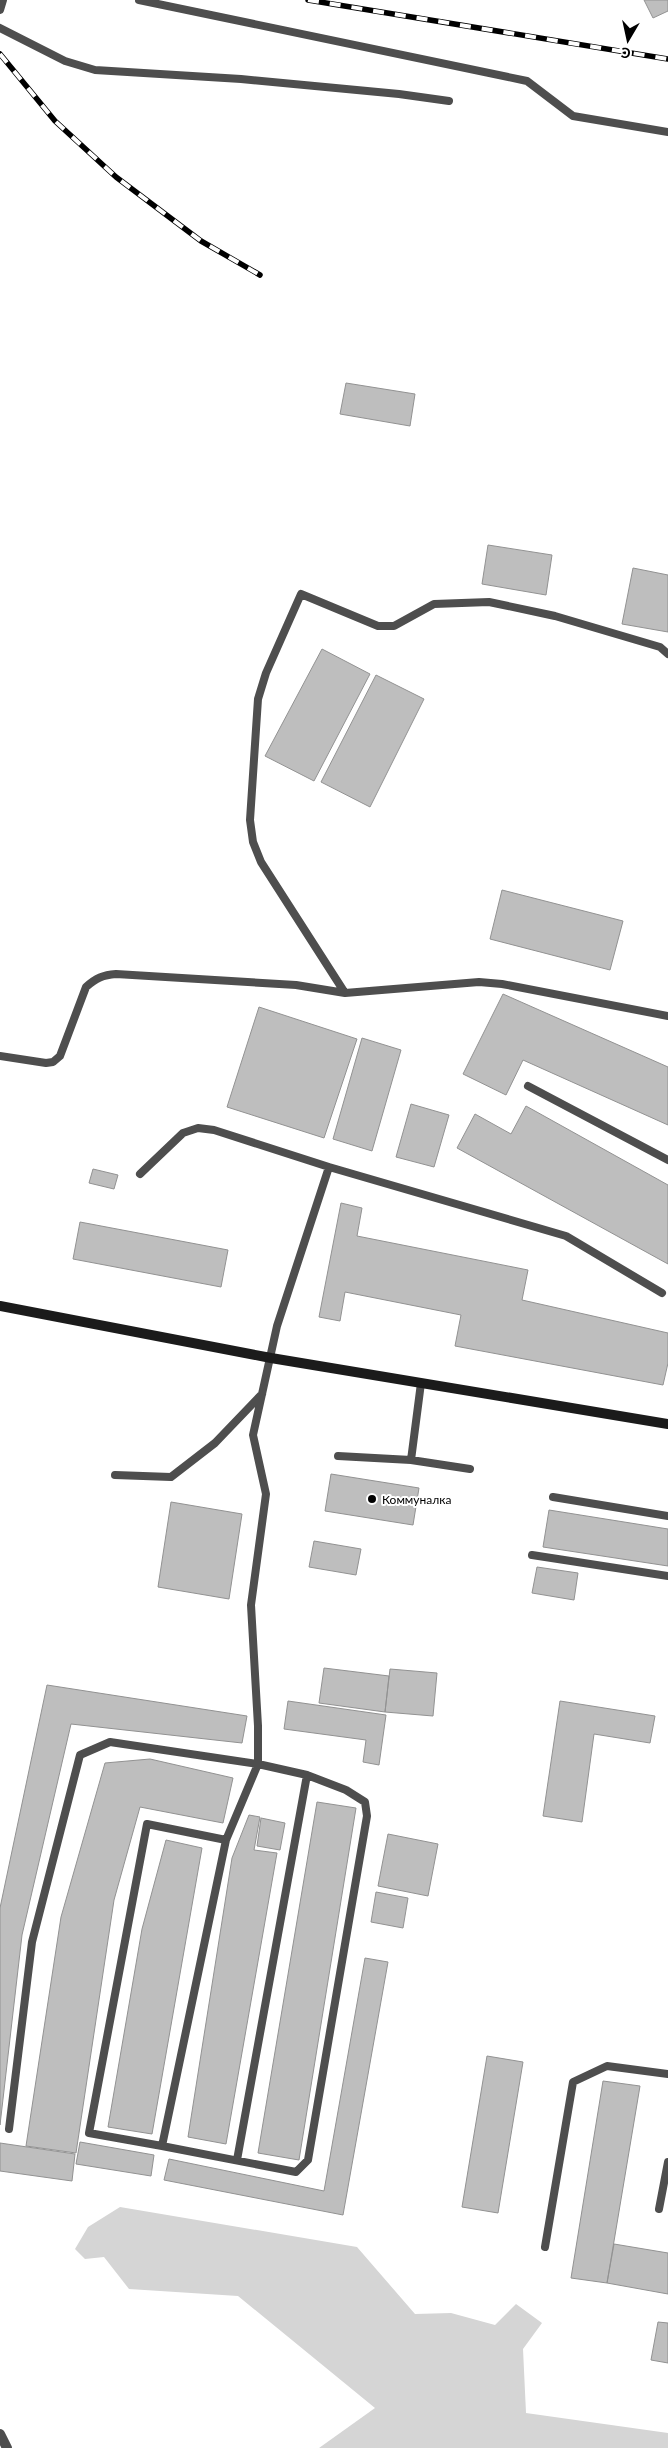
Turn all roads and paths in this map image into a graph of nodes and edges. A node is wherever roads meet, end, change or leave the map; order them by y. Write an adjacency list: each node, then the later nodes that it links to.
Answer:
1 (3, 0): 3 (lane)
2 (139, 0): 6 (lane)
3 (0, 10)
4 (0, 28): 5 (lane)
5 (449, 101)
6 (668, 132)
7 (668, 654): 8 (lane)
8 (345, 993): 9 (lane); 10 (lane)
9 (668, 1016)
10 (0, 1056)
11 (528, 1086): 12 (lane)
12 (668, 1160)
13 (329, 1167): 14 (lane); 15 (lane); 17 (lane)
14 (140, 1174)
15 (662, 1293)
16 (0, 1306): 17 (main road)
17 (271, 1358): 18 (main road); 19 (lane)
18 (421, 1383): 20 (main road); 22 (lane)
19 (263, 1392): 24 (lane); 29 (lane)
20 (668, 1424)
21 (338, 1456): 22 (lane)
22 (411, 1460): 23 (lane)
23 (470, 1469)
24 (115, 1475)
25 (553, 1497): 26 (lane)
26 (668, 1516)
27 (532, 1555): 28 (lane)
28 (668, 1576)
29 (258, 1764): 30 (lane); 31 (lane); 33 (lane)
30 (307, 1775): 35 (lane); 35 (lane)
31 (226, 1840): 34 (lane); 34 (lane)
32 (668, 2074): 38 (lane)
33 (9, 2129)
34 (162, 2146): 35 (lane)
35 (237, 2160)
36 (668, 2162): 37 (lane)
37 (659, 2209)
38 (545, 2247)
39 (0, 2434): 40 (street)
40 (6, 2448)

